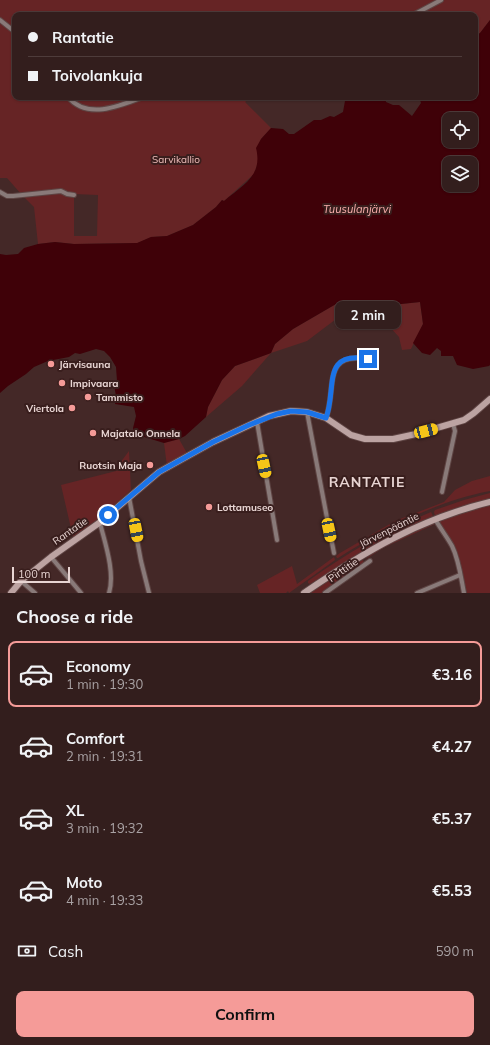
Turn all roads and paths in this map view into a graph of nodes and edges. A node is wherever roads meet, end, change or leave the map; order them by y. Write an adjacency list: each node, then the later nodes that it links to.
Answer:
1 (441, 0): 2 (street)
2 (419, 12)
3 (0, 20): 4 (street)
4 (12, 30)
5 (71, 100): 6 (street)
6 (134, 100)
7 (0, 192): 8 (street)
8 (74, 195)
9 (368, 359): 12 (street)
10 (490, 399): 14 (street, Rantatie)
11 (307, 412): 12 (street, Rantatie); 13 (street, Rantatie); 21 (street)
12 (326, 418): 14 (street, Rantatie)
13 (257, 422): 16 (street, Rantatie); 20 (street)
14 (454, 424): 15 (street)
15 (442, 492)
16 (129, 496): 19 (street, Rantatie); 30 (street)
17 (490, 502): 18 (street, Järvenpääntie)
18 (435, 519): 24 (street); 31 (street, Järvenpääntie)
19 (99, 523): 22 (street, Rantatie); 29 (street)
20 (277, 540)
21 (334, 553)
22 (51, 557): 25 (street, Rantatie); 28 (street)
23 (370, 561): 32 (street, Pirttitie)
24 (460, 574): 33 (street); 34 (street)
25 (21, 581): 26 (street, Rantatie); 27 (street)
26 (11, 593)
27 (35, 593)
28 (81, 593)
29 (109, 593)
30 (149, 593)
31 (304, 593)
32 (325, 593)
33 (419, 593)
34 (464, 593)

